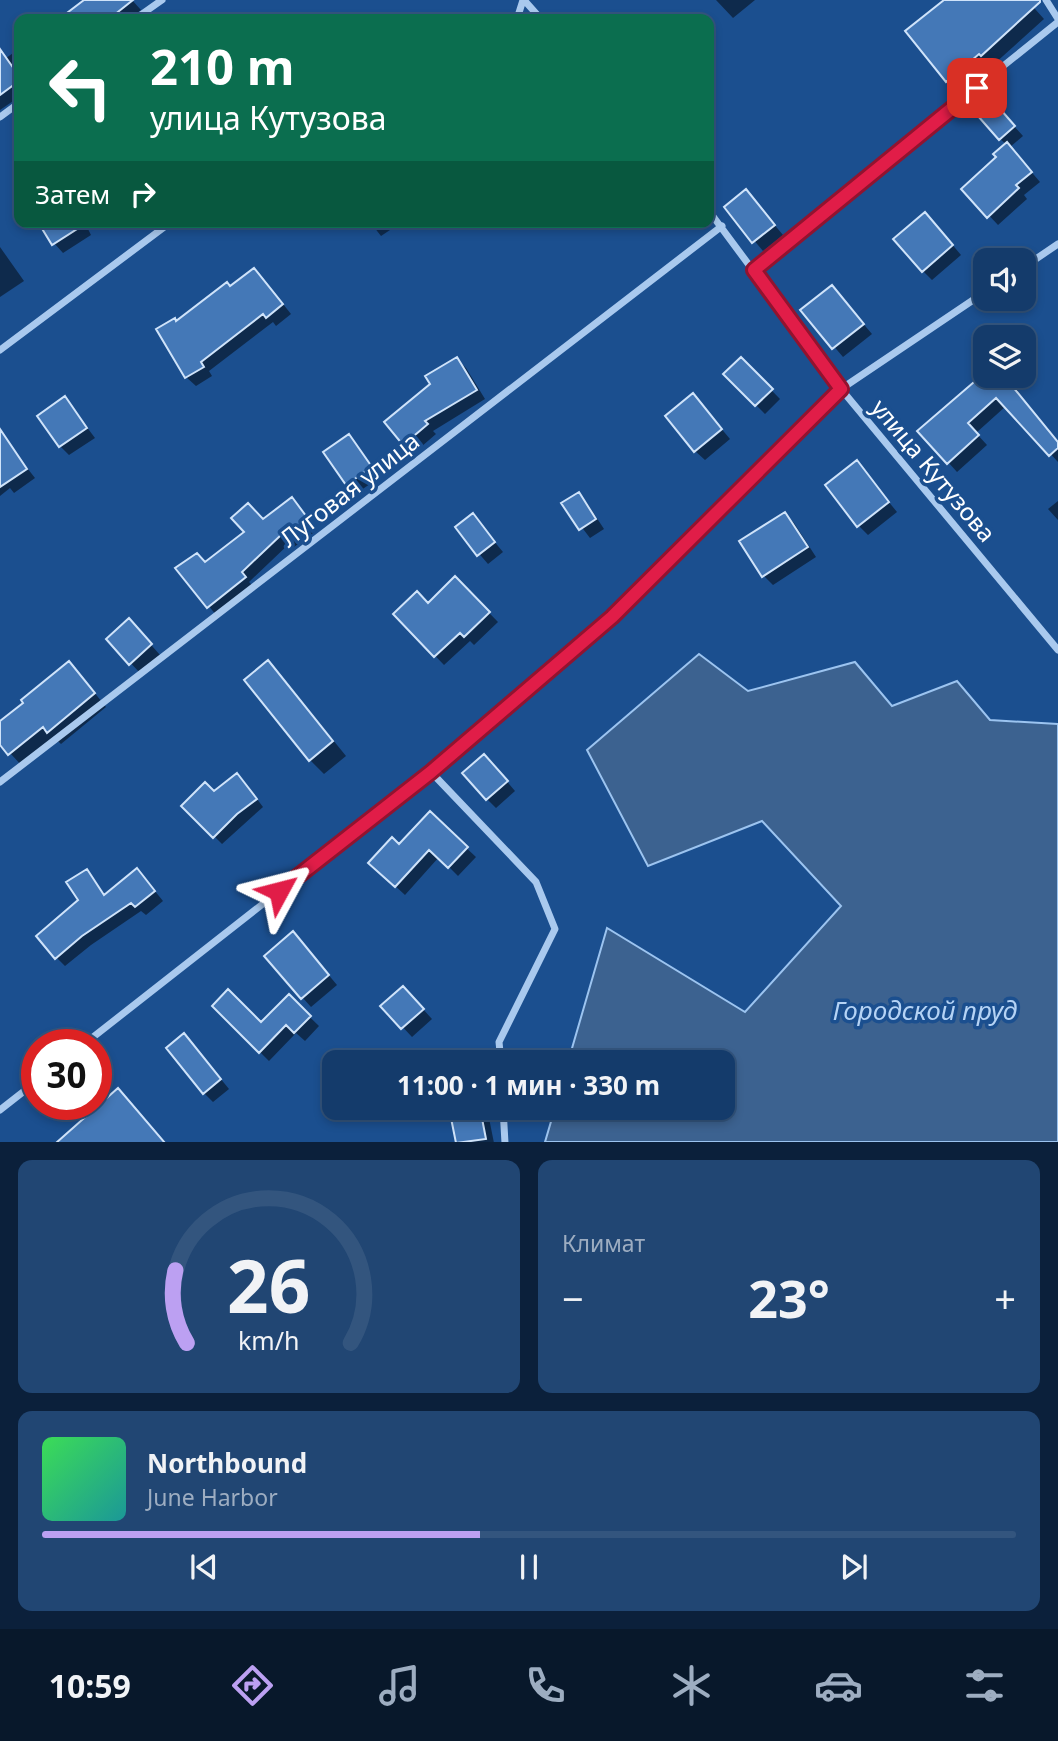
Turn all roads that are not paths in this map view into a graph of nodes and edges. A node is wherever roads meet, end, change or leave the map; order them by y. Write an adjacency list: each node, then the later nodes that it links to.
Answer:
1 (162, 0): 4 (street)
2 (524, 0): 5 (street)
3 (1046, 0): 6 (street)
4 (142, 14)
5 (537, 14)
6 (1058, 21): 12 (street)
7 (714, 217): 8 (street, улица Кутузова)
8 (722, 226): 12 (street, улица Кутузова); 18 (street, Луговая улица)
9 (163, 228): 14 (street)
10 (1058, 244): 11 (street)
11 (1036, 259)
12 (754, 270): 15 (street, улица Кутузова)
13 (973, 300): 15 (street)
14 (0, 350)
15 (841, 389): 16 (street, улица Кутузова); 17 (street)
16 (1058, 650)
17 (431, 772): 19 (street); 20 (street)
18 (0, 782)
19 (103, 1029)
20 (500, 1050)
21 (21, 1094): 22 (street)
22 (0, 1110)
23 (504, 1120): 24 (street)
24 (505, 1142)

